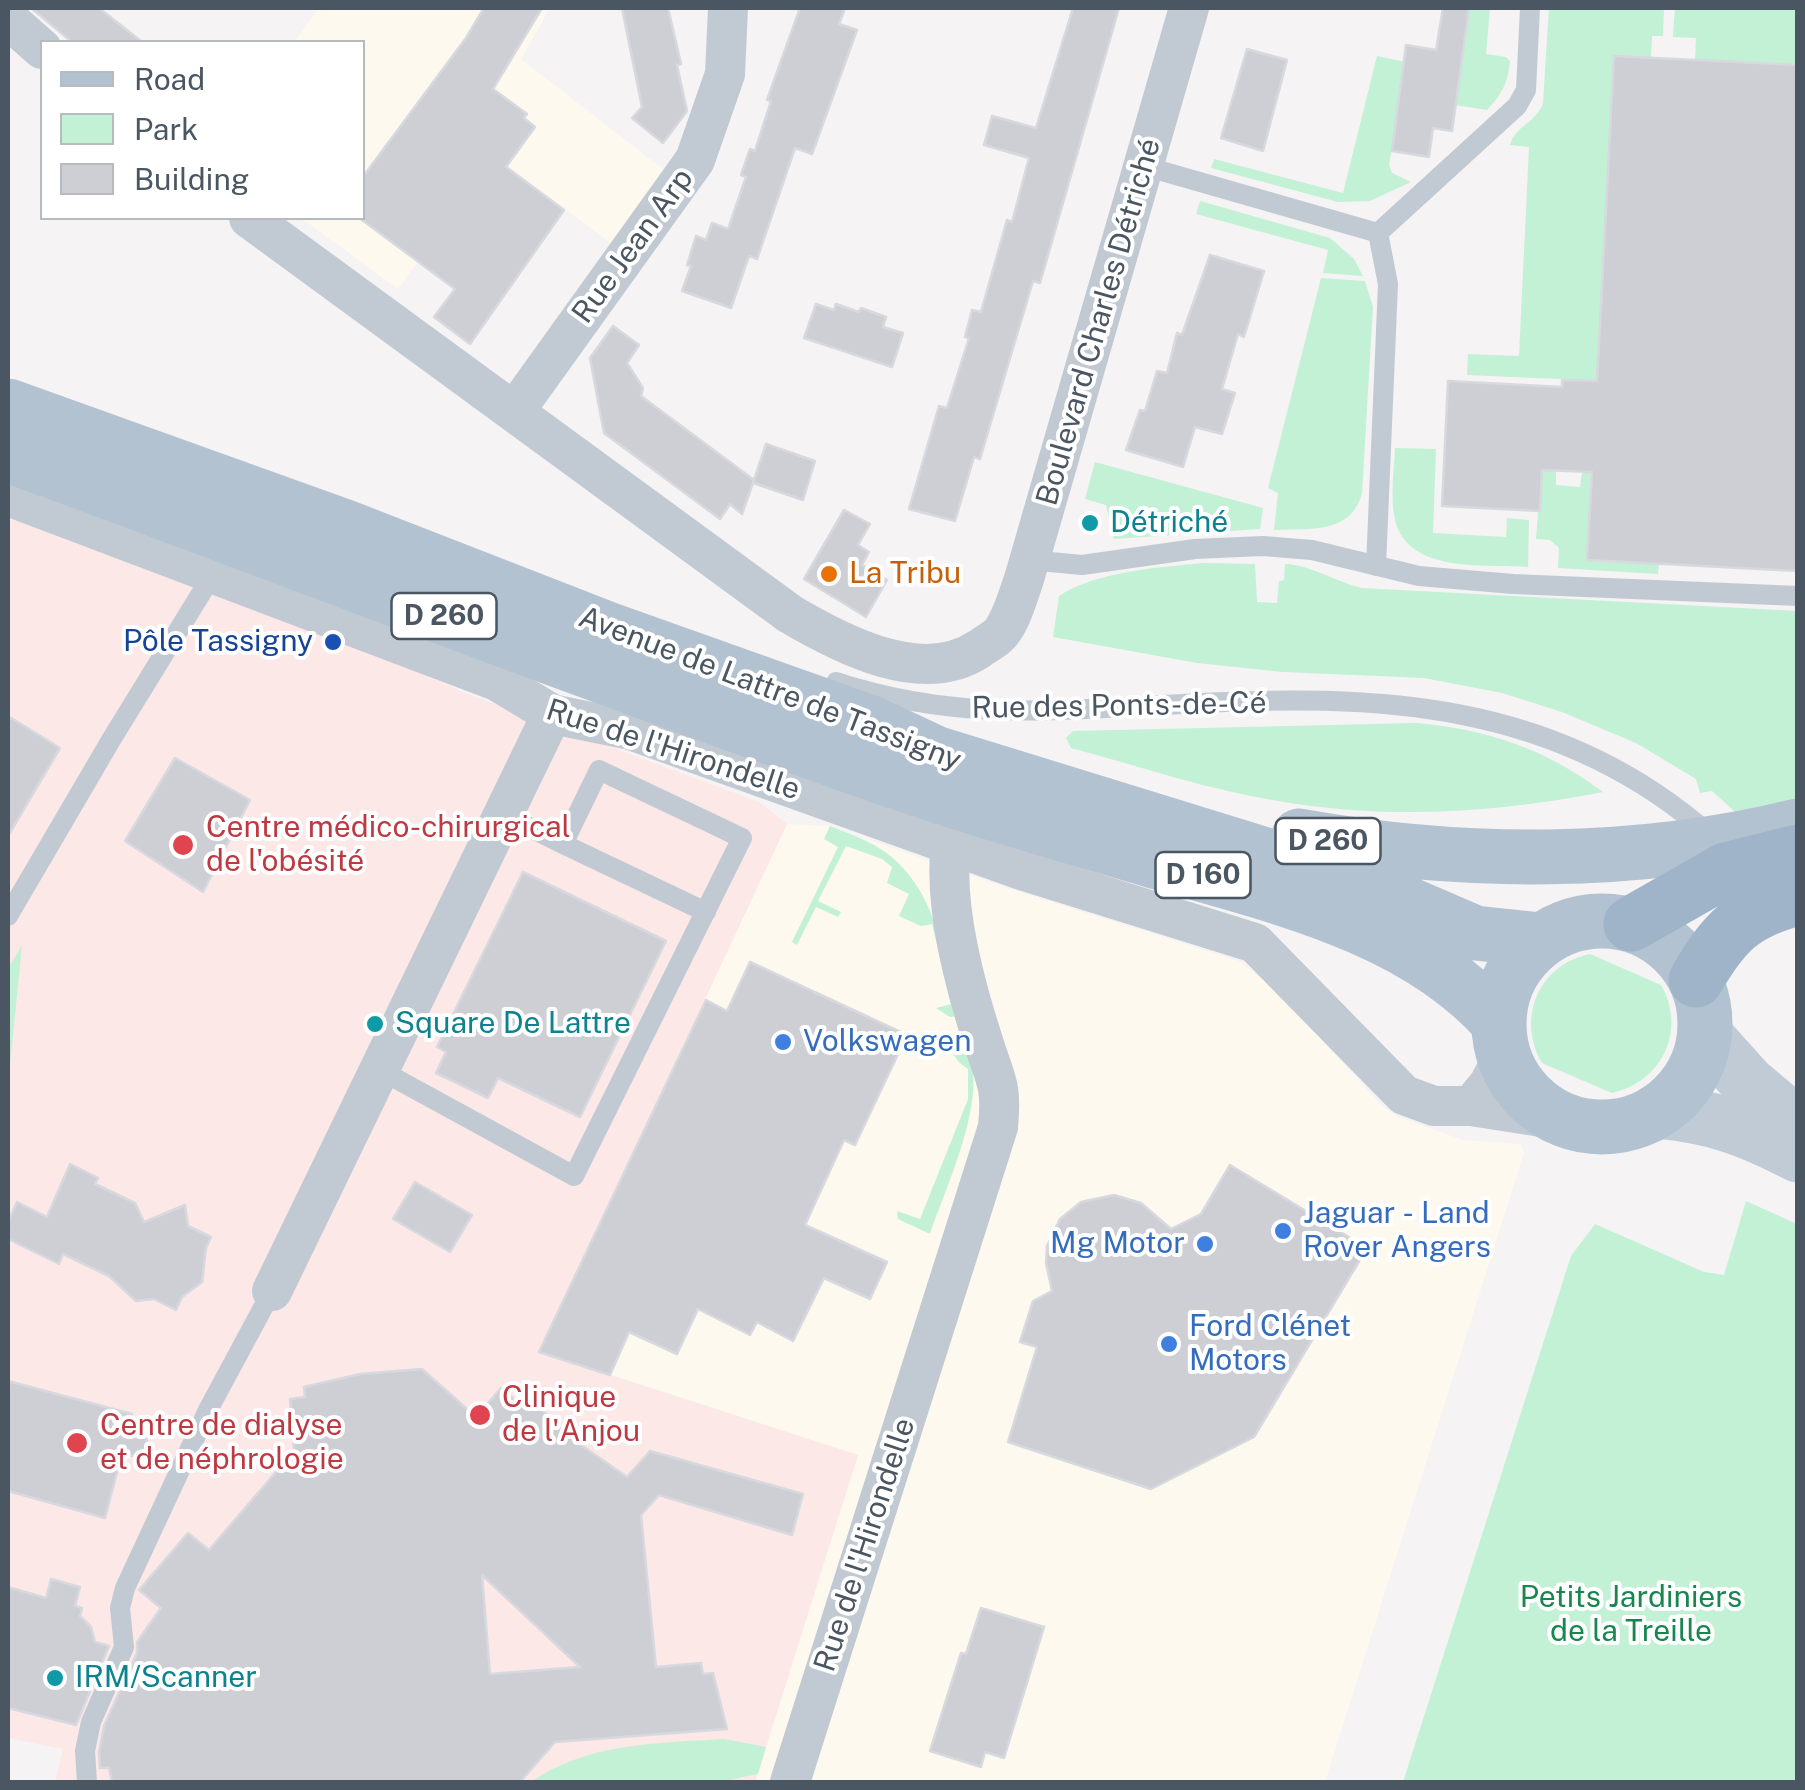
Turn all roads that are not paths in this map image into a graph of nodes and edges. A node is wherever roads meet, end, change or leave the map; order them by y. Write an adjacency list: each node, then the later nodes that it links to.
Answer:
1 (728, 8): 10 (street, Rue Jean Arp)
2 (1189, 8): 6 (street, Boulevard Charles Détriché)
3 (1530, 8): 8 (lane)
4 (8, 19): 5 (street)
5 (40, 47)
6 (1144, 166): 8 (lane); 14 (street, Boulevard Charles Détriché)
7 (253, 220): 10 (street, Rue des Ponts-de-Cé)
8 (1378, 233): 15 (lane)
9 (8, 406): 13 (main road, Avenue de Lattre de Tassigny / D 260)
10 (514, 412): 19 (street, Rue des Ponts-de-Cé)
11 (8, 454): 23 (main road, Avenue de Lattre de Tassigny / D 260)
12 (8, 496): 16 (street, Rue de l'Hirondelle)
13 (345, 526): 18 (lane); 22 (main road, Avenue de Lattre de Tassigny / D 260)
14 (1029, 560): 15 (lane); 19 (street, Boulevard Charles Détriché)
15 (1376, 566): 17 (lane)
16 (213, 574): 21 (street, Rue de l'Hirondelle); 31 (lane)
17 (1798, 596)
18 (660, 626)
19 (1002, 634)
20 (819, 676): 28 (lane, Rue des Ponts-de-Cé)
21 (552, 714): 24 (street); 27 (street, Rue de l'Hirondelle)
22 (871, 724): 25 (main road, D 260); 33 (main road, Avenue de Lattre de Tassigny / D 260)
23 (881, 777): 36 (main road, D 160)
24 (503, 814): 26 (lane); 37 (street)
25 (1798, 826)
26 (564, 844): 29 (lane); 29 (lane)
27 (951, 845): 38 (street, Rue de l'Hirondelle); 45 (street, Rue de l'Hirondelle)
28 (1782, 880): 30 (lane, Rue des Ponts-de-Cé); 32 (highway); 34 (highway)
29 (706, 912): 37 (lane)
30 (1798, 914)
31 (8, 916)
32 (1631, 924): 33 (main road); 34 (main road)
33 (1541, 940): 36 (main road)
34 (1696, 980): 35 (main road)
35 (1705, 1036): 39 (main road); 41 (main road)
36 (1501, 1039): 38 (street); 40 (main road)
37 (380, 1070): 43 (street)
38 (1471, 1106): 40 (street, Rue de l'Hirondelle)
39 (1656, 1111): 40 (main road); 42 (main road)
40 (1567, 1121)
41 (1798, 1125)
42 (1798, 1155)
43 (272, 1291): 44 (lane)
44 (87, 1782)
45 (790, 1782)

